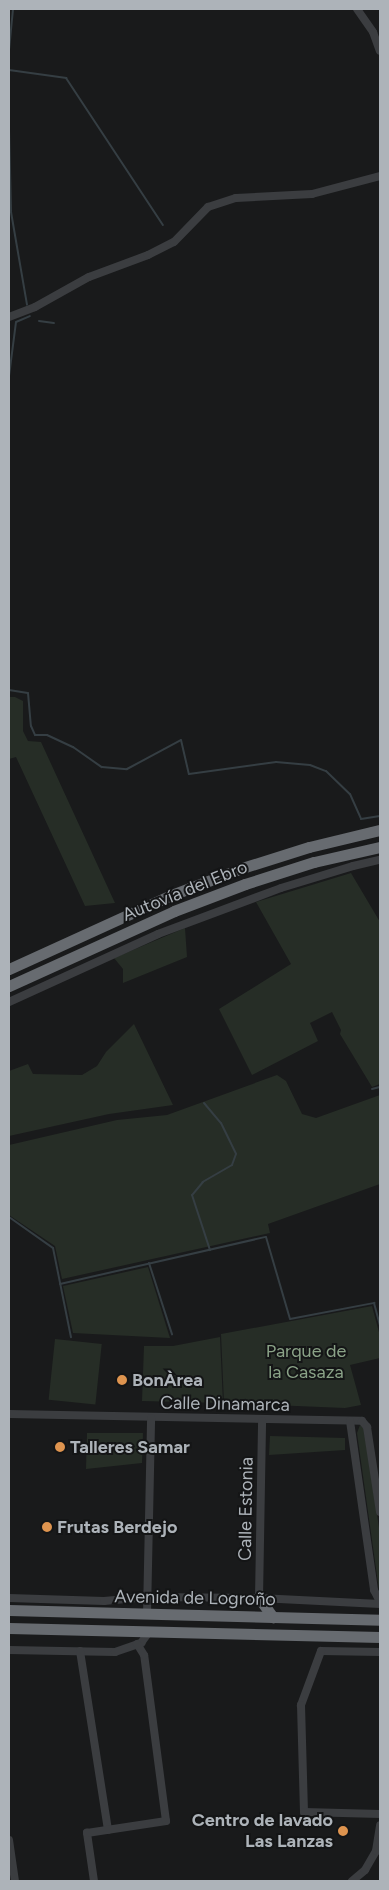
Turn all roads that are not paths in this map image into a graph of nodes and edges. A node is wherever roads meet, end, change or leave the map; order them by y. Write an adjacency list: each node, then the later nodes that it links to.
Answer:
1 (357, 9): 2 (street)
2 (380, 51)
3 (380, 176): 4 (street)
4 (9, 318)
5 (380, 830): 8 (highway, Autovía del Ebro)
6 (380, 847): 9 (highway, Autovía del Ebro)
7 (380, 860): 10 (street)
8 (9, 969)
9 (9, 986)
10 (9, 1002)
11 (9, 1414): 12 (street, Calle Dinamarca)
12 (151, 1418): 13 (street, Calle Dinamarca); 18 (street)
13 (262, 1421): 14 (street, Calle Dinamarca); 20 (street, Calle Estonia)
14 (350, 1421): 15 (street); 17 (street)
15 (378, 1477): 16 (street)
16 (380, 1512)
17 (374, 1590): 22 (street); 22 (street)
18 (148, 1596): 20 (street); 21 (street); 25 (street)
19 (9, 1598): 21 (street)
20 (259, 1598): 22 (street); 26 (highway); 27 (highway)
21 (66, 1600): 24 (highway)
22 (376, 1603)
23 (9, 1610): 24 (highway, Avenida de Logroño)
24 (66, 1612): 25 (highway, Avenida de Logroño)
25 (147, 1614): 26 (highway, Avenida de Logroño)
26 (245, 1616): 27 (highway, Avenida de Logroño)
27 (272, 1617): 28 (highway, Avenida de Logroño)
28 (380, 1620)
29 (9, 1628): 30 (highway, Avenida de Logroño)
30 (149, 1632): 31 (highway, Avenida de Logroño); 32 (street)
31 (380, 1637)
32 (137, 1644): 34 (street); 38 (street)
33 (9, 1650): 34 (street)
34 (80, 1651): 38 (street)
35 (380, 1652): 36 (street)
36 (380, 1814)
37 (380, 1826): 42 (street)
38 (108, 1830): 41 (street)
39 (9, 1840): 40 (street)
40 (15, 1881)
41 (94, 1881)
42 (352, 1881)

